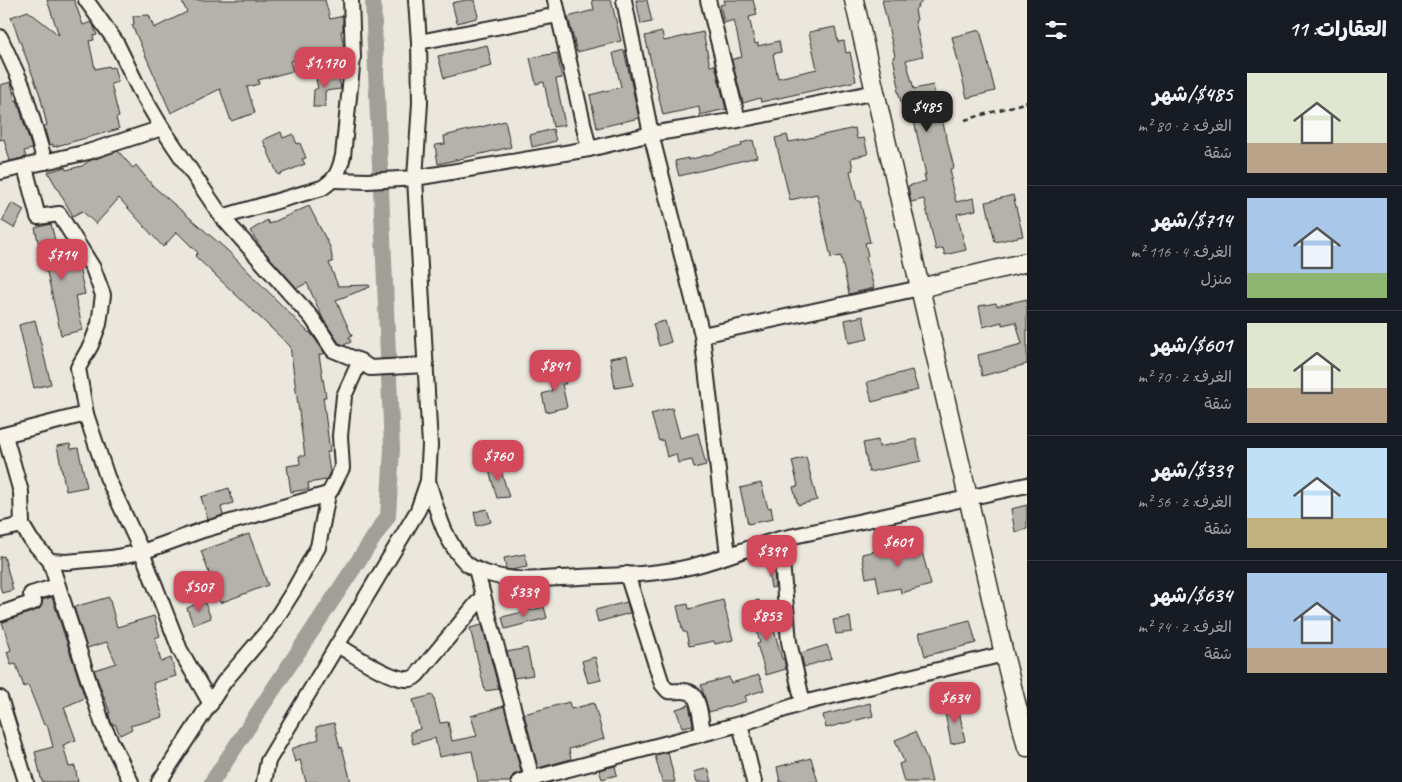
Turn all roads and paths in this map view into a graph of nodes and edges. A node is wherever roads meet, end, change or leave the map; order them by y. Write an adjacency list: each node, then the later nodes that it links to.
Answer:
1 (86, 0): 15 (street)
2 (351, 0): 22 (street)
3 (416, 0): 10 (street)
4 (555, 0): 8 (street)
5 (624, 0): 16 (street)
6 (708, 0): 13 (street)
7 (854, 0): 11 (street)
8 (558, 15): 10 (street); 17 (street)
9 (0, 38): 18 (street)
10 (419, 42): 21 (street)
11 (876, 92): 13 (street); 25 (street)
12 (1027, 102): 14 (path)
13 (738, 120): 16 (street)
14 (965, 120)
15 (162, 128): 18 (street); 23 (street)
16 (652, 134): 17 (street); 26 (street)
17 (589, 149): 21 (street)
18 (45, 162): 19 (street)
19 (26, 167): 20 (street); 29 (street)
20 (0, 172)
21 (411, 179): 22 (street); 28 (street)
22 (333, 180): 23 (street)
23 (222, 216): 27 (street)
24 (1027, 262): 25 (street)
25 (920, 288): 26 (street); 34 (street)
26 (702, 336): 39 (street)
27 (365, 364): 28 (street); 33 (street)
28 (420, 365): 31 (street)
29 (86, 414): 30 (street); 38 (street)
30 (3, 436): 35 (street)
31 (428, 481): 41 (street); 46 (street)
32 (1027, 485): 34 (street)
33 (328, 494): 38 (street); 51 (street)
34 (969, 499): 37 (street); 47 (street)
35 (22, 525): 36 (street); 40 (street)
36 (0, 530)
37 (780, 539): 39 (street); 50 (street)
38 (142, 552): 40 (street); 51 (street)
39 (728, 555): 42 (street)
40 (50, 561): 43 (street)
41 (476, 569): 42 (street); 44 (street)
42 (627, 574): 53 (street)
43 (58, 586): 45 (street); 57 (street)
44 (483, 596): 46 (street); 55 (street)
45 (0, 614)
46 (337, 645): 59 (street)
47 (1004, 654): 48 (street); 50 (street)
48 (1021, 696): 54 (street)
49 (0, 698): 56 (street)
50 (803, 703): 52 (street)
51 (211, 704): 58 (street)
52 (740, 724): 53 (street); 60 (street)
53 (703, 734): 55 (street)
54 (1027, 747)
55 (528, 781)
56 (26, 782)
57 (131, 782)
58 (159, 782)
59 (264, 782)
60 (754, 782)

